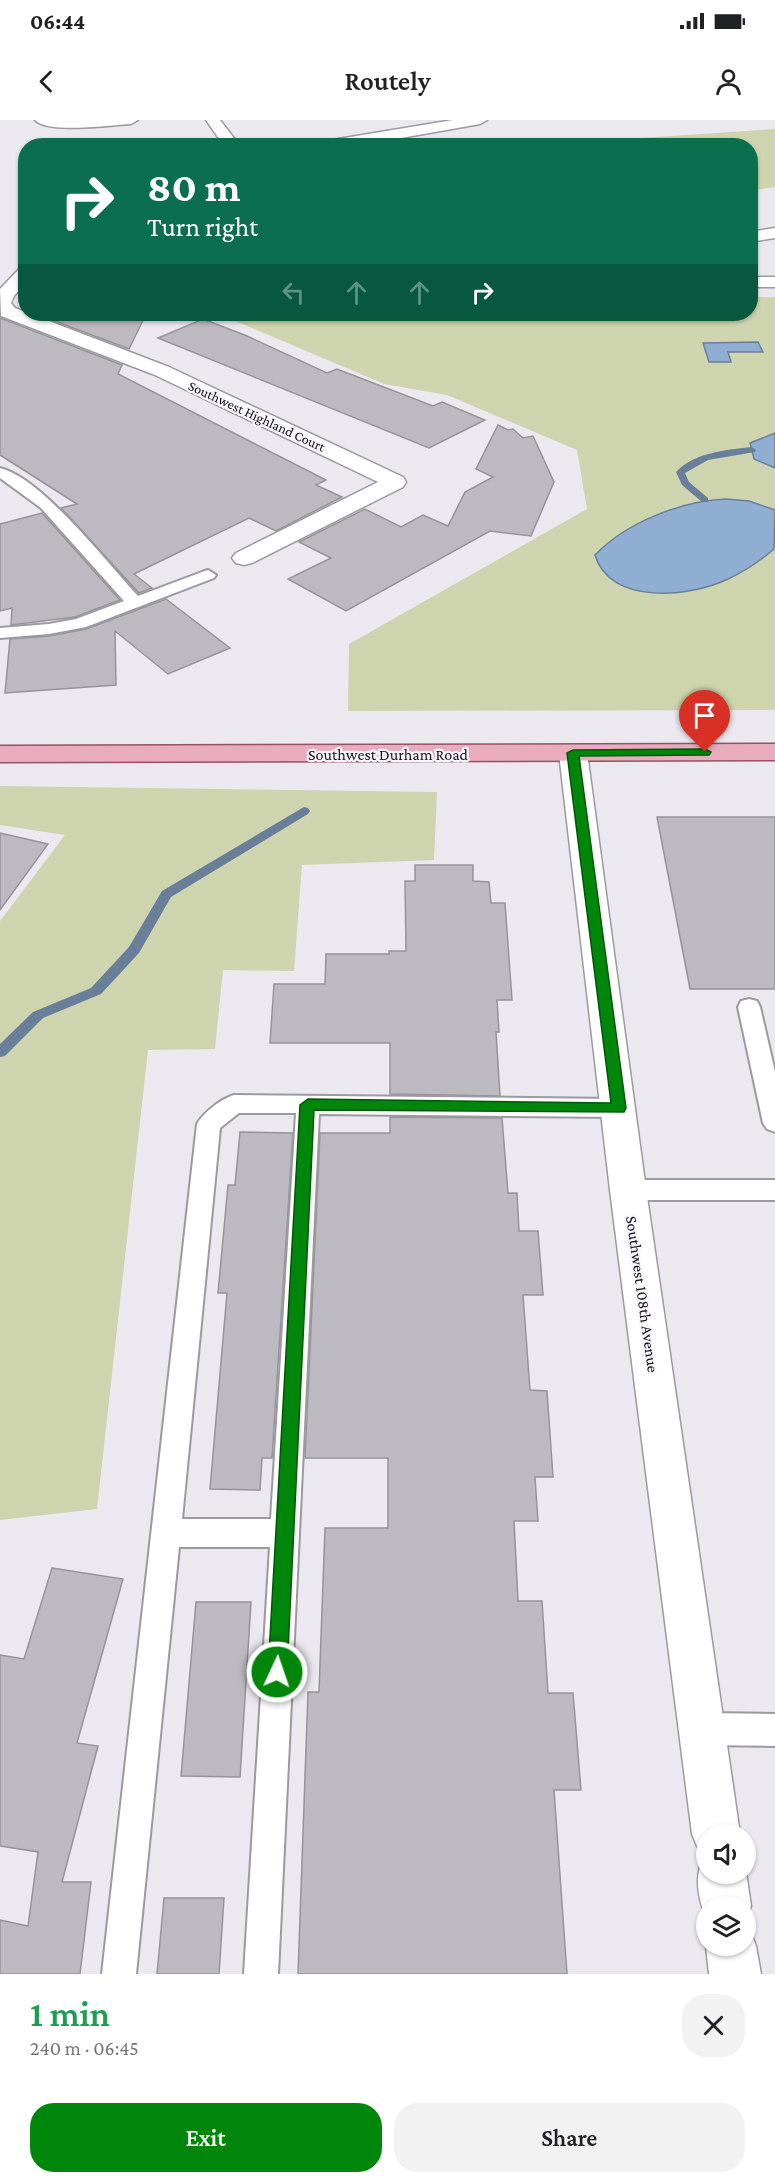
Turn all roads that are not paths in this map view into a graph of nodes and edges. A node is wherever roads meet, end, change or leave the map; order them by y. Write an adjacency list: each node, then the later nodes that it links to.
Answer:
1 (42, 120): 2 (street)
2 (131, 120)
3 (213, 120): 7 (street)
4 (408, 120): 6 (street)
5 (480, 120): 6 (street)
6 (422, 129): 8 (street)
7 (225, 138)
8 (371, 138)
9 (775, 233): 10 (street)
10 (758, 236)
11 (18, 273): 14 (street, Southwest Highland Court)
12 (758, 282): 13 (street)
13 (775, 282)
14 (18, 316)
15 (31, 321): 17 (street, Southwest Highland Court)
16 (0, 472): 19 (lane)
17 (244, 558)
18 (208, 575): 19 (lane)
19 (135, 603): 20 (lane)
20 (0, 633)
21 (775, 752): 22 (main road, Southwest Durham Road)
22 (573, 753): 23 (main road, Southwest Durham Road); 26 (street, Southwest 108th Avenue)
23 (0, 754)
24 (749, 1007): 27 (lane)
25 (308, 1105): 26 (lane); 30 (lane); 31 (lane)
26 (619, 1108): 28 (street, Southwest 108th Avenue)
27 (775, 1123)
28 (628, 1190): 29 (lane); 32 (street, Southwest 108th Avenue)
29 (775, 1190)
30 (165, 1533): 31 (lane); 36 (lane)
31 (285, 1533): 37 (lane)
32 (702, 1730): 33 (lane); 34 (street, Southwest 108th Avenue)
33 (775, 1730)
34 (715, 1824)
35 (732, 1956): 38 (street)
36 (119, 1974)
37 (261, 1974)
38 (735, 1974)

